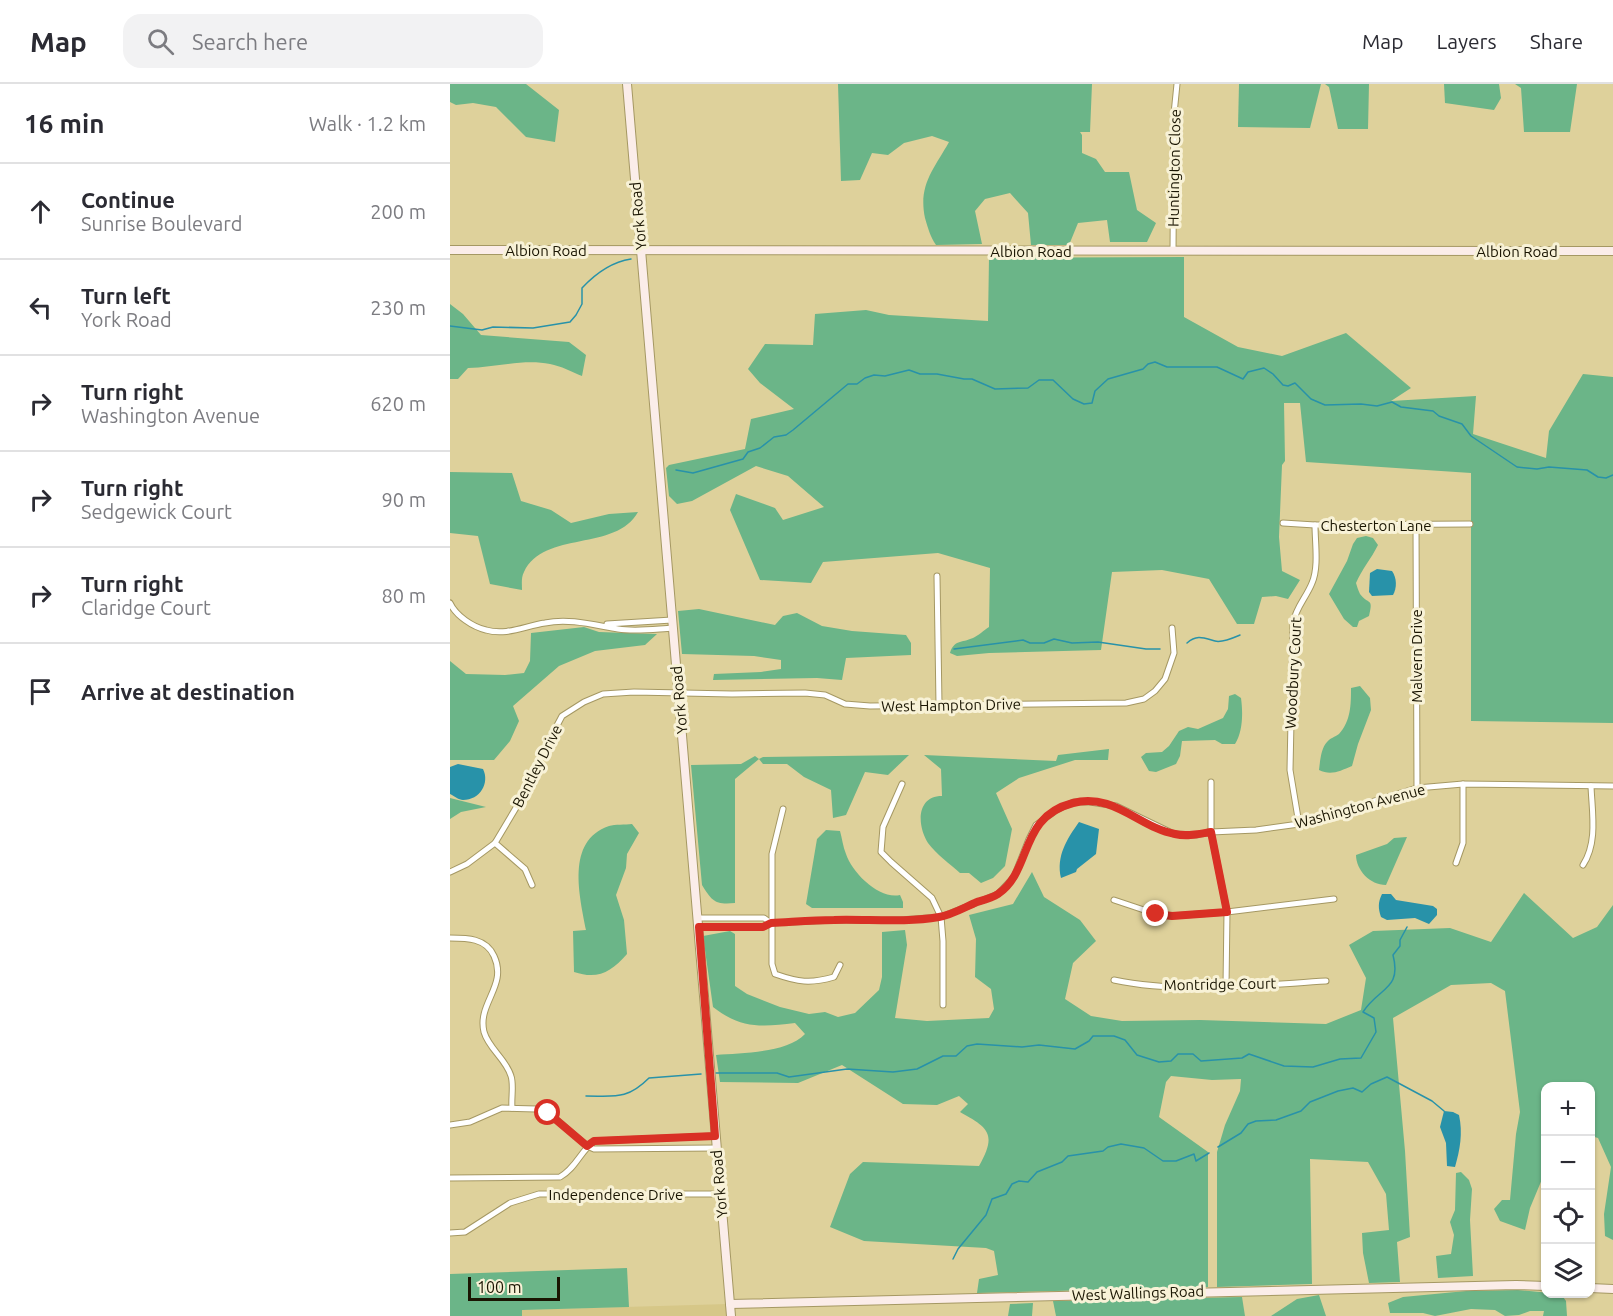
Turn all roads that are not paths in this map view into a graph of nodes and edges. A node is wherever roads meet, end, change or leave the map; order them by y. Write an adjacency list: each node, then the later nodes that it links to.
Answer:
1 (627, 84): 4 (street, York Road)
2 (1177, 84): 5 (street, Huntington Close)
3 (450, 250): 4 (street, Albion Road)
4 (640, 250): 5 (street, Albion Road); 13 (street, York Road)
5 (1173, 251): 6 (street, Albion Road)
6 (1613, 251)
7 (1283, 523): 10 (street, Chesterton Lane)
8 (1416, 524): 9 (street, Chesterton Lane); 10 (street, Chesterton Lane); 22 (street, Malvern Drive)
9 (1470, 524)
10 (1315, 525): 24 (street, Woodbury Court)
11 (937, 576): 16 (street)
12 (451, 608): 13 (street)
13 (673, 624): 15 (street, York Road)
14 (1172, 628): 16 (street, West Hampton Drive)
15 (678, 693): 16 (street, West Hampton Drive); 26 (street, Bentley Drive); 35 (street, York Road)
16 (939, 705)
17 (1211, 782): 25 (street)
18 (902, 784): 34 (street)
19 (1463, 784): 20 (street, Washington Avenue); 22 (street, Washington Avenue); 27 (street)
20 (1591, 786): 21 (street, Washington Avenue); 28 (street)
21 (1613, 786)
22 (1417, 788): 24 (street, Washington Avenue)
23 (783, 809): 36 (street)
24 (1299, 824): 25 (street, Washington Avenue)
25 (1211, 832): 33 (street); 34 (street, Washington Avenue)
26 (495, 843): 29 (street, Bentley Drive); 30 (street)
27 (1456, 863)
28 (1583, 865)
29 (450, 872)
30 (532, 885)
31 (1334, 899): 33 (street)
32 (1114, 900): 33 (street)
33 (1227, 912): 42 (street)
34 (941, 917): 36 (street, Washington Avenue); 43 (street)
35 (698, 918): 36 (street, Washington Avenue); 37 (street, York Road)
36 (771, 923): 37 (street, Washington Avenue); 39 (street)
37 (699, 927): 46 (street, York Road)
38 (450, 938): 44 (street)
39 (840, 965)
40 (1114, 980): 42 (street, Montridge Court)
41 (1326, 981): 42 (street, Montridge Court)
42 (1226, 986)
43 (943, 1005)
44 (512, 1108): 45 (street); 47 (street)
45 (450, 1125)
46 (715, 1136): 47 (street); 48 (street, York Road)
47 (587, 1146): 48 (street); 49 (street)
48 (716, 1148): 50 (street, York Road)
49 (450, 1178)
50 (721, 1194): 51 (street, Independence Drive); 55 (street, York Road)
51 (450, 1233)
52 (1541, 1286): 55 (street, West Wallings Road)
53 (1595, 1288): 54 (street)
54 (1613, 1289)
55 (730, 1304): 56 (street, York Road)
56 (731, 1316)

